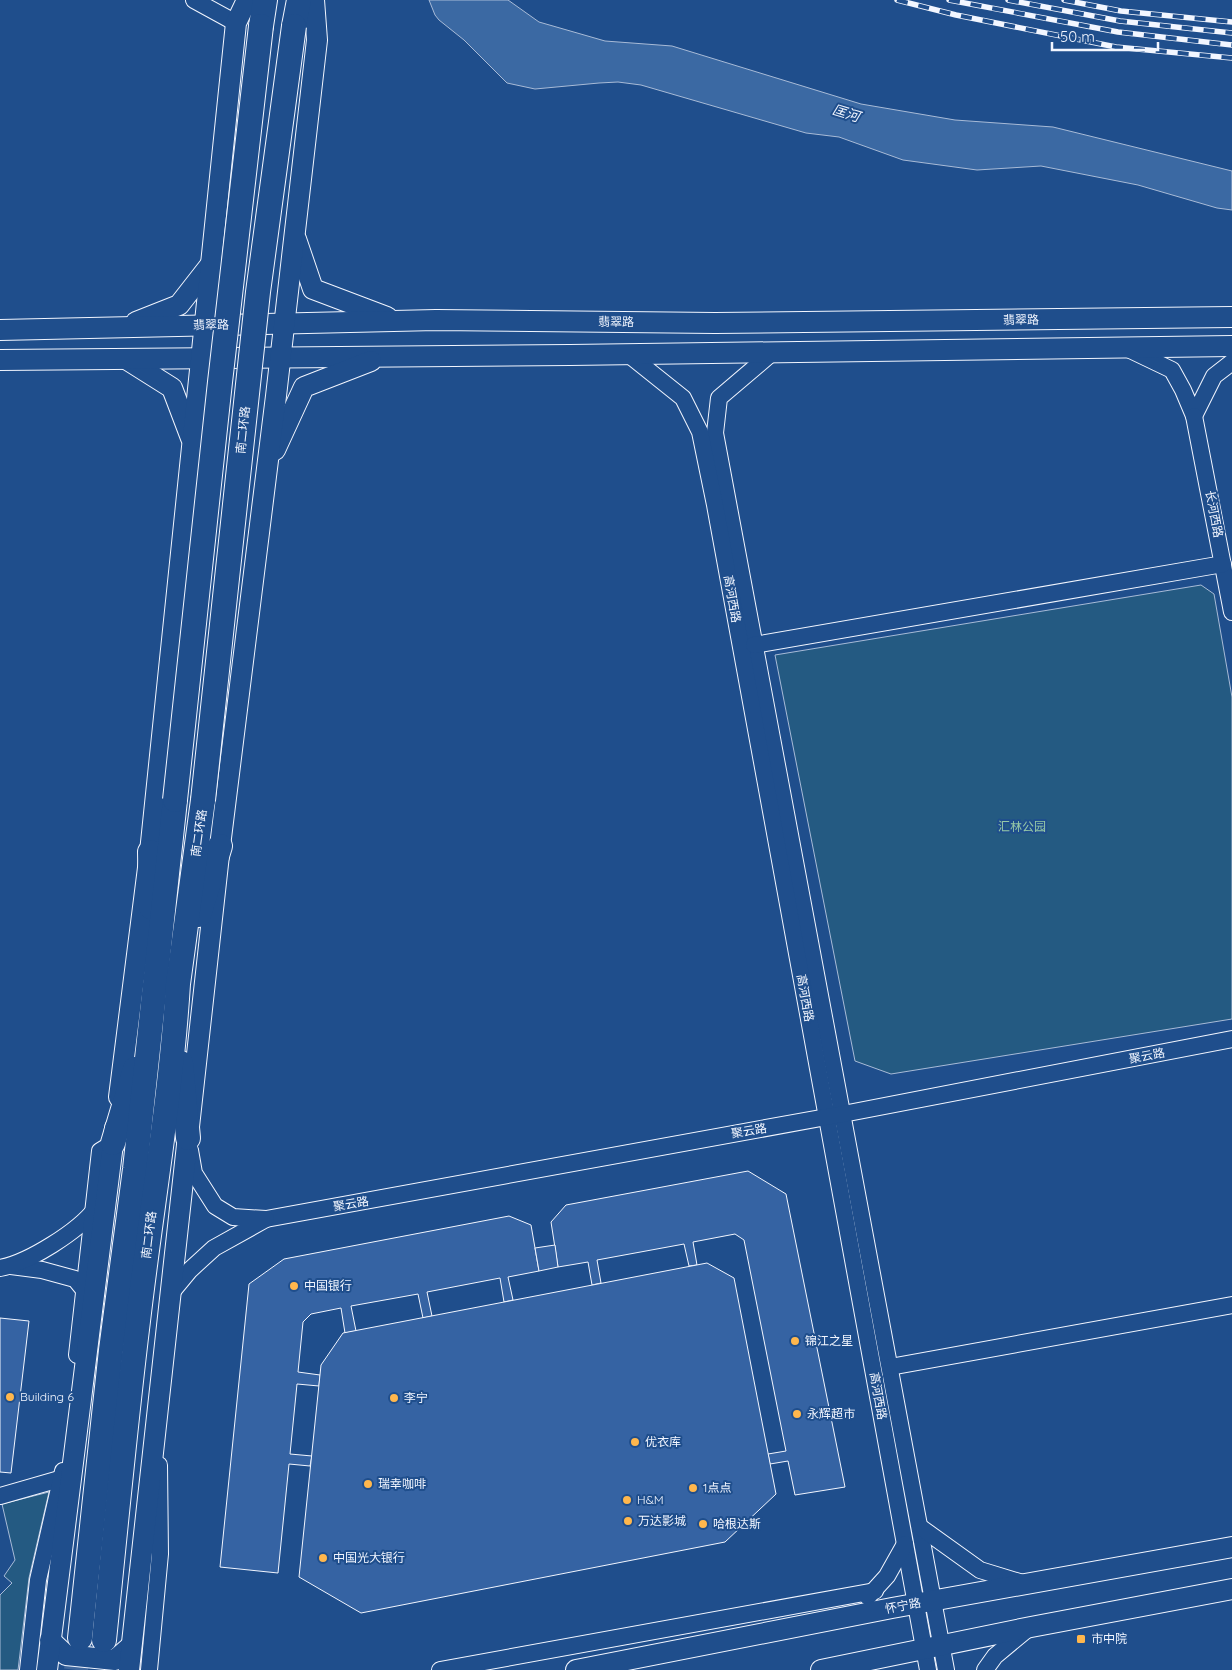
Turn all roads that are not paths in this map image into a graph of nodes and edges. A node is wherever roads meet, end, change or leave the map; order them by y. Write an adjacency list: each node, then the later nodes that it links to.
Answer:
1 (194, 0): 6 (street)
2 (247, 0): 6 (main road)
3 (265, 0): 34 (highway, 南二环路, bridge)
4 (299, 0): 33 (highway, 南二环路, bridge)
5 (314, 0): 7 (main road)
6 (236, 23): 8 (main road)
7 (294, 233): 10 (main road); 11 (main road)
8 (211, 264): 12 (main road); 13 (main road)
9 (1232, 317): 10 (main road, 翡翠路)
10 (396, 321): 11 (main road, 翡翠路)
11 (284, 323): 12 (main road, 翡翠路); 21 (main road)
12 (205, 325): 13 (main road, 翡翠路); 20 (main road)
13 (121, 327): 14 (main road, 翡翠路)
14 (0, 330)
15 (1232, 346): 16 (main road)
16 (1124, 348): 17 (main road); 25 (street, 长河西路)
17 (773, 352): 18 (main road); 30 (street, 高河西路)
18 (628, 354): 19 (main road); 38 (street, 高河西路)
19 (382, 357): 21 (main road); 27 (main road)
20 (201, 358): 21 (main road); 22 (main road); 26 (main road)
21 (280, 358): 27 (main road)
22 (126, 359): 23 (main road); 26 (main road)
23 (0, 360)
24 (1232, 362): 25 (street)
25 (1194, 416): 28 (street, 长河西路)
26 (193, 441): 32 (main road)
27 (267, 467): 31 (main road)
28 (1223, 564): 29 (street, 长河西路); 30 (street)
29 (1232, 612)
30 (754, 645): 37 (street, 高河西路)
31 (220, 846): 33 (highway); 39 (main road)
32 (150, 852): 34 (highway); 40 (main road)
33 (178, 984): 35 (highway, 南二环路)
34 (153, 1004): 40 (highway); 62 (highway, 南二环路)
35 (176, 1011): 39 (highway); 64 (highway, 南二环路)
36 (1232, 1040): 37 (street, 聚云路)
37 (843, 1114): 38 (street, 聚云路); 49 (street, 高河西路)
38 (826, 1117): 43 (street, 聚云路); 54 (street, 高河西路)
39 (188, 1138): 43 (street); 46 (main road)
40 (113, 1143): 41 (main road); 42 (street)
41 (107, 1194): 42 (street); 48 (main road)
42 (93, 1212): 44 (street); 45 (street)
43 (266, 1219): 46 (street)
44 (6, 1267): 45 (street)
45 (84, 1290): 48 (street); 51 (street)
46 (171, 1293): 50 (main road)
47 (1232, 1305): 49 (street)
48 (92, 1312): 63 (main road)
49 (890, 1367): 53 (street, 高河西路)
50 (158, 1416): 65 (main road); 71 (street)
51 (63, 1478): 52 (street); 68 (street)
52 (0, 1496)
53 (920, 1528): 56 (street); 59 (street, 高河西路)
54 (905, 1544): 58 (street); 59 (street, 高河西路)
55 (1232, 1547): 56 (main road, 怀宁路)
56 (1026, 1584): 59 (main road, 怀宁路)
57 (1232, 1589): 61 (main road)
58 (875, 1591): 60 (street); 72 (street)
59 (924, 1602): 60 (main road, 怀宁路); 66 (street, 高河西路)
60 (842, 1618): 73 (main road, 怀宁路)
61 (1031, 1627): 66 (main road); 77 (street)
62 (80, 1638)
63 (50, 1640): 65 (main road); 69 (main road)
64 (104, 1640)
65 (131, 1646): 70 (main road)
66 (933, 1648): 67 (main road); 75 (street, 高河西路); 76 (street, 高河西路)
67 (858, 1667): 74 (main road)
68 (28, 1670)
69 (47, 1670)
70 (129, 1670)
71 (149, 1670)
72 (440, 1670)
73 (576, 1670)
74 (821, 1670)
75 (928, 1670)
76 (946, 1670)
77 (985, 1670)

